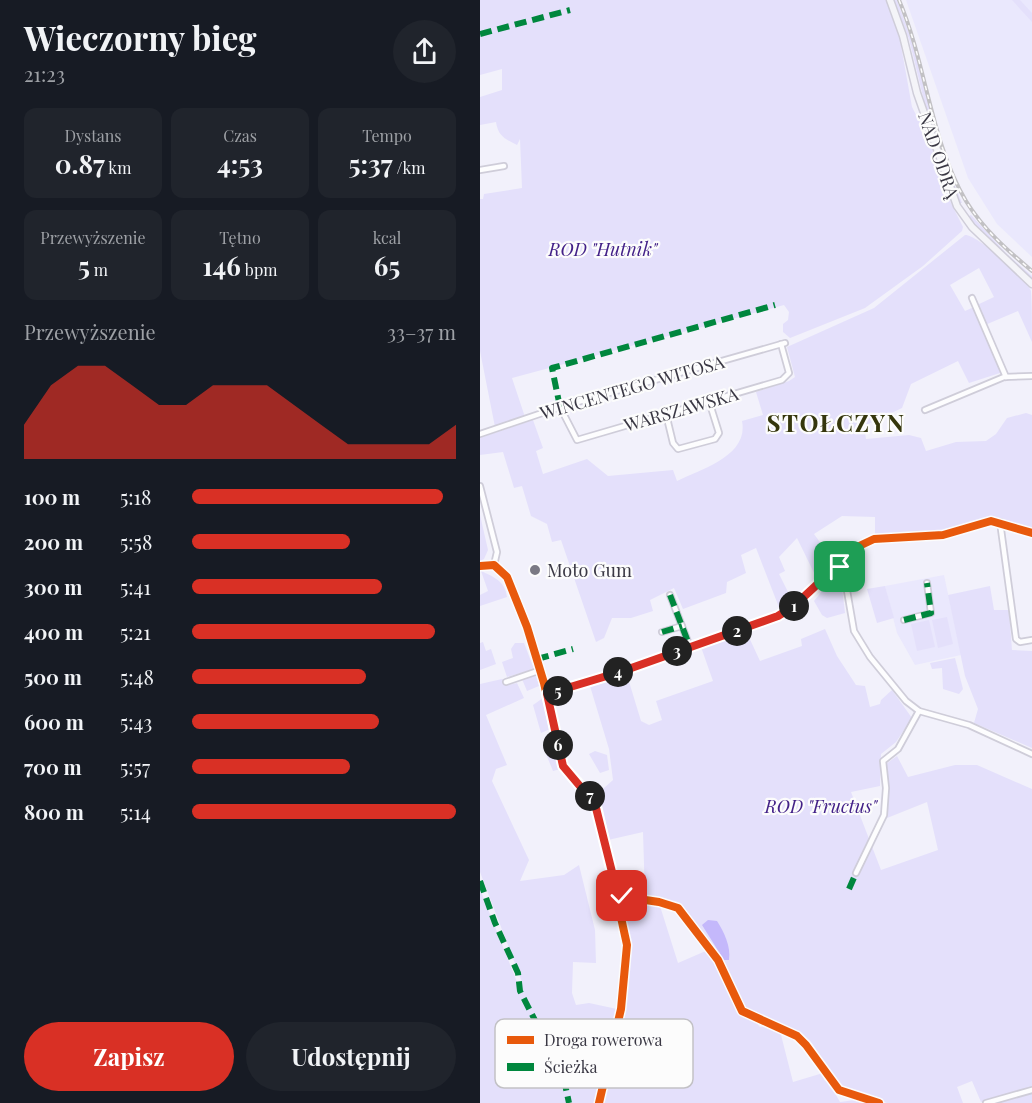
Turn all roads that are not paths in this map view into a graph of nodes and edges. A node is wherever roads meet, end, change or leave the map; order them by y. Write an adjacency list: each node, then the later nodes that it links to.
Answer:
1 (890, 0): 4 (street, NAD ODRĄ)
2 (504, 166): 3 (street)
3 (480, 170)
4 (1032, 284)
5 (972, 298): 8 (street)
6 (783, 344): 9 (street, WARSZAWSKA); 10 (street, WINCENTEGO WITOSA)
7 (1032, 376): 8 (street)
8 (1006, 377): 11 (street)
9 (710, 401): 12 (street, WARSZAWSKA); 12 (street)
10 (560, 408): 12 (street, WARSZAWSKA); 13 (street, WINCENTEGO WITOSA)
11 (925, 410)
12 (666, 414)
13 (480, 434)
14 (480, 486): 17 (street)
15 (1000, 522): 16 (street); 18 (street); 25 (street)
16 (1032, 532)
17 (494, 565): 19 (street); 27 (street)
18 (838, 565): 26 (street); 30 (street)
19 (480, 566)
20 (927, 584): 22 (street)
21 (670, 595): 23 (street)
22 (904, 620)
23 (681, 626): 24 (street); 26 (street)
24 (662, 632)
25 (1032, 640)
26 (690, 647): 29 (street)
27 (541, 670): 28 (street); 29 (street)
28 (506, 682)
29 (547, 694): 33 (street)
30 (919, 711): 31 (street); 32 (street)
31 (1032, 754)
32 (855, 873)
33 (618, 896): 34 (street); 38 (street)
34 (618, 1019)
35 (602, 1088): 37 (street)
36 (1032, 1090): 39 (street)
37 (599, 1103)
38 (879, 1103)
39 (986, 1103)

